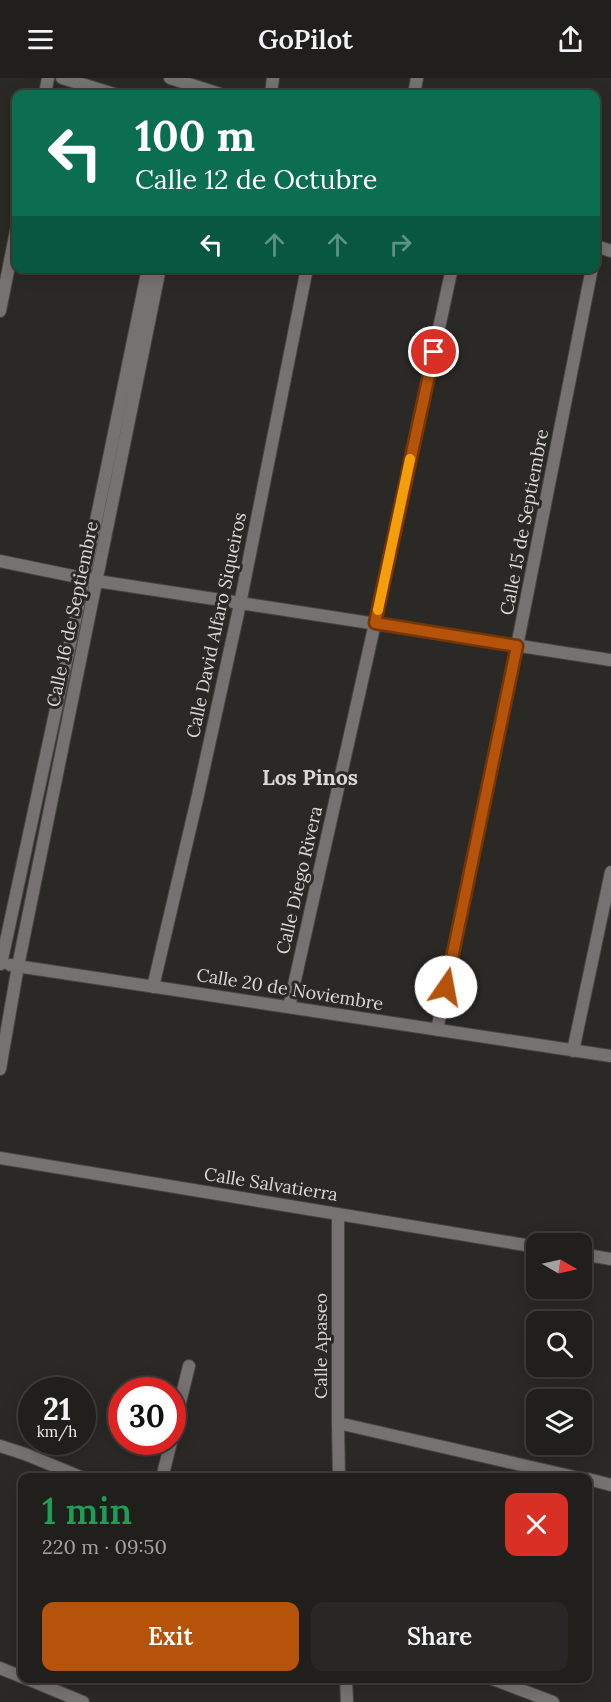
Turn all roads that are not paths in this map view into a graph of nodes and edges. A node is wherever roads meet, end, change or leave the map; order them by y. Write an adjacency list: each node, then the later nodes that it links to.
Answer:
1 (62, 78): 3 (street)
2 (170, 78): 4 (street)
3 (101, 90)
4 (190, 90)
5 (12, 251): 11 (street)
6 (147, 273): 13 (street, Calle 16 de Septiembre)
7 (159, 273): 14 (street, Calle 16 de Septiembre)
8 (306, 273): 15 (street, Calle David Alfaro Siqueiros)
9 (451, 273): 16 (street, Calle Diego Rivera)
10 (591, 273): 17 (street, Calle 15 de Septiembre)
11 (0, 311)
12 (0, 561): 13 (street)
13 (84, 579): 14 (street); 20 (street, Calle 16 de Septiembre)
14 (97, 581): 15 (street); 21 (street, Calle 16 de Septiembre)
15 (240, 604): 16 (street); 22 (street, Calle David Alfaro Siqueiros)
16 (375, 623): 17 (street); 23 (street, Calle Diego Rivera)
17 (517, 646): 18 (street); 24 (street, Calle 15 de Septiembre)
18 (611, 660)
19 (611, 872): 25 (street)
20 (1, 964): 21 (street, Calle 20 de Noviembre)
21 (18, 966): 22 (street, Calle 20 de Noviembre); 27 (street, Calle 16 de Septiembre)
22 (153, 987): 23 (street, Calle 20 de Noviembre)
23 (289, 1007): 24 (street, Calle 20 de Noviembre)
24 (437, 1030): 25 (street, Calle 20 de Noviembre)
25 (573, 1051): 26 (street, Calle 20 de Noviembre)
26 (611, 1056)
27 (0, 1069)
28 (0, 1158): 29 (street, Calle Salvatierra)
29 (338, 1214): 30 (street, Calle Salvatierra); 35 (street, Calle Apaseo)
30 (526, 1245)
31 (592, 1256): 32 (street)
32 (611, 1259)
33 (189, 1366): 34 (street)
34 (186, 1378)
35 (338, 1423): 40 (street, Calle Apaseo); 41 (street)
36 (0, 1446): 38 (street)
37 (168, 1455): 39 (street)
38 (71, 1473)
39 (163, 1473)
40 (339, 1473)
41 (557, 1473)
42 (592, 1480): 43 (street)
43 (611, 1485)
44 (0, 1668): 45 (street)
45 (18, 1676)
46 (36, 1683): 49 (street)
47 (346, 1683): 50 (street)
48 (503, 1683): 51 (street)
49 (83, 1702)
50 (347, 1702)
51 (553, 1702)

